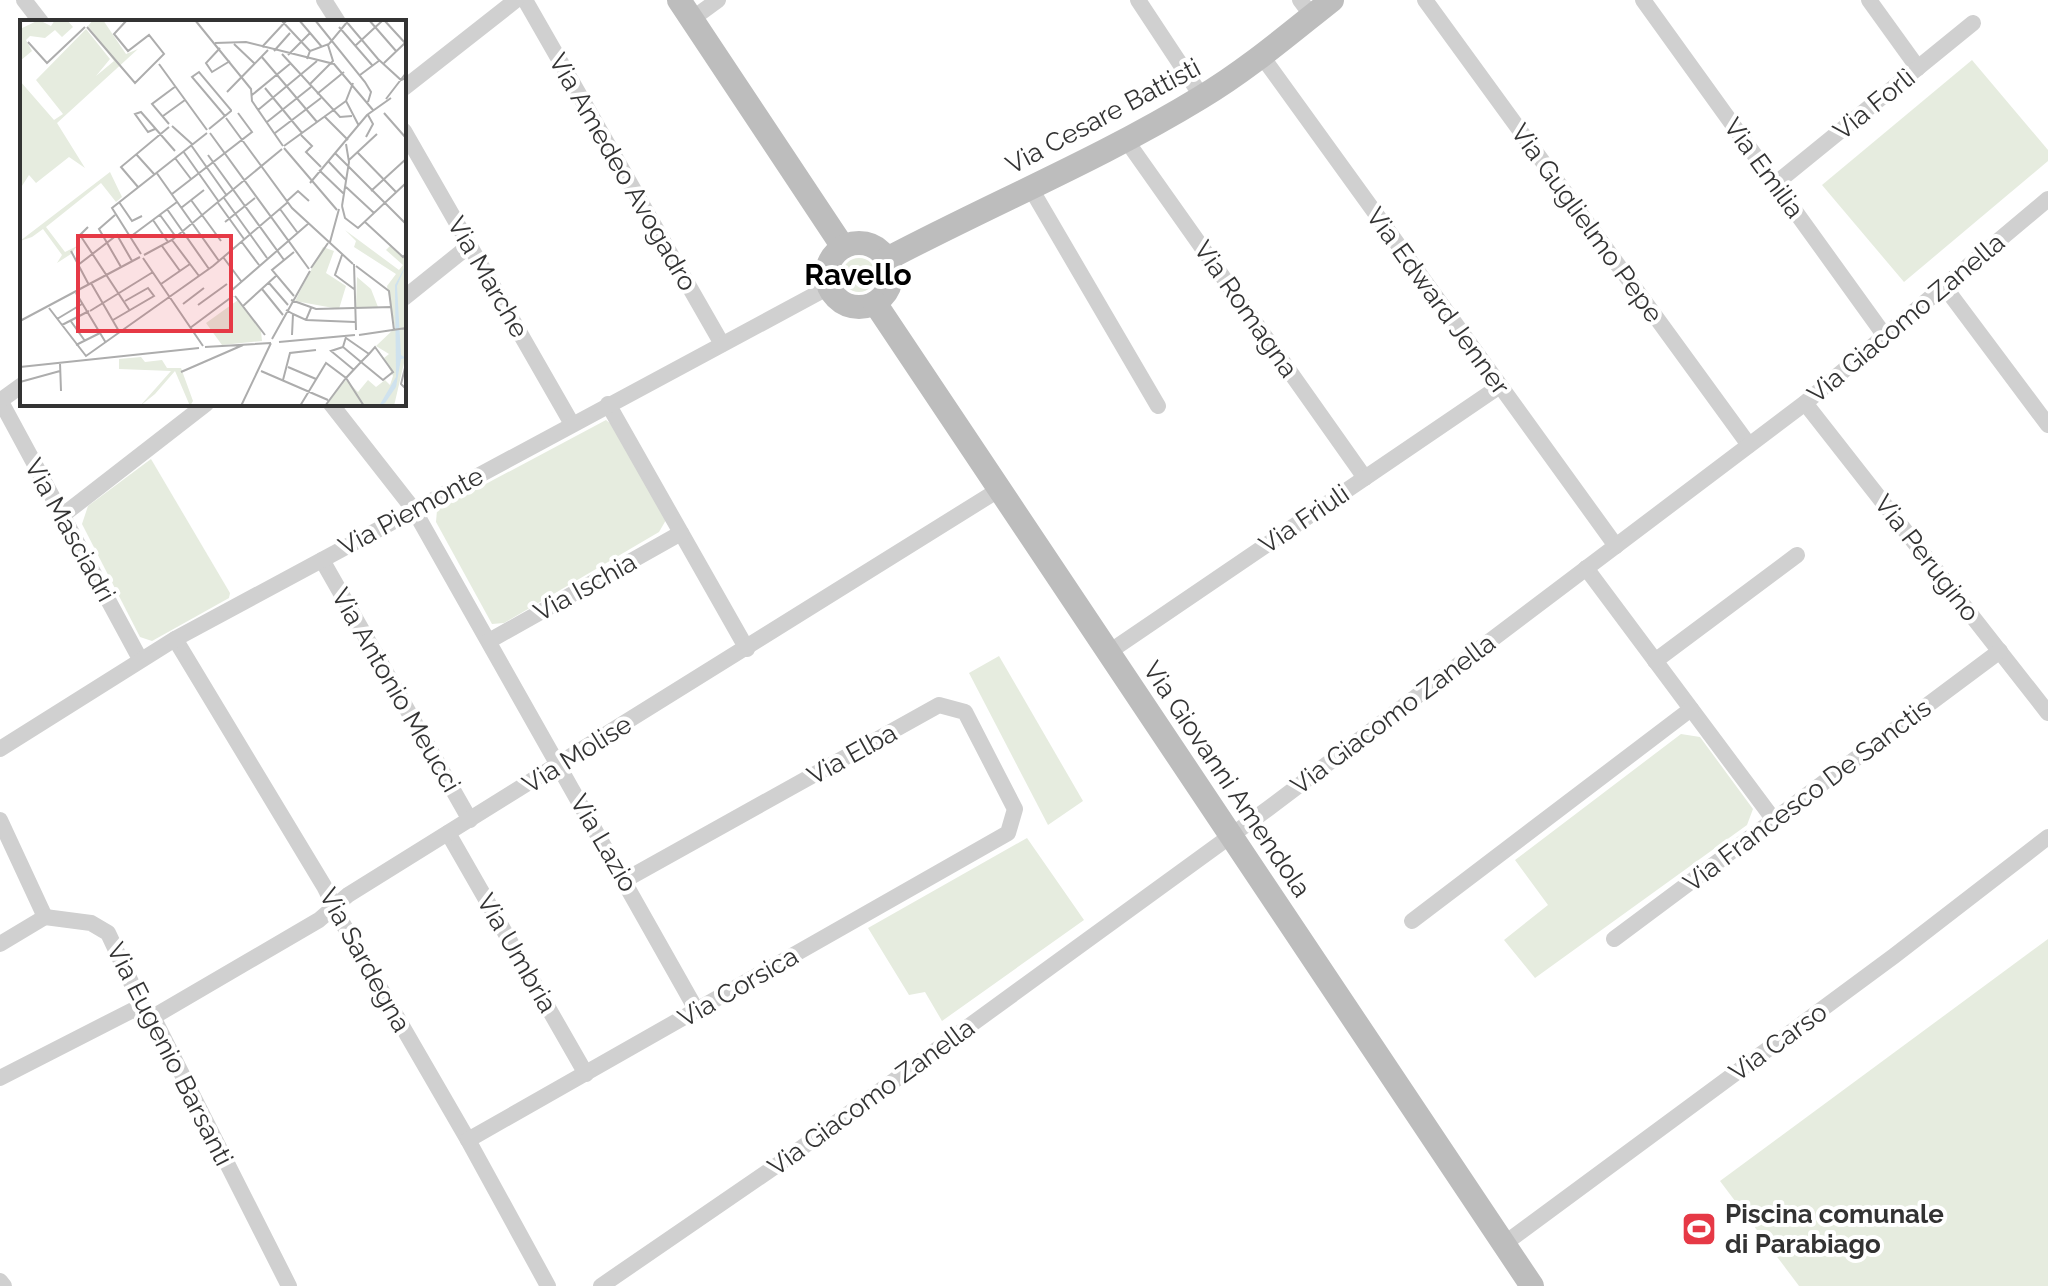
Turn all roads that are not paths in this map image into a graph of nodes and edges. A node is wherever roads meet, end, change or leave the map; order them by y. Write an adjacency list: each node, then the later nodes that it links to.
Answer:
1 (24, 0): 13 (street)
2 (324, 0): 14 (street)
3 (516, 0): 18 (street)
4 (525, 0): 33 (street, Via Amedeo Avogadro)
5 (718, 0): 12 (street)
6 (1138, 0): 19 (street)
7 (1332, 0): 11 (street, Via Cesare Battisti)
8 (1425, 0): 44 (street, Via Guglielmo Pepe)
9 (1643, 0): 22 (street, Via Emilia)
10 (1869, 0): 17 (street)
11 (1306, 8): 16 (street, Via Cesare Battisti)
12 (686, 10): 26 (street)
13 (39, 20)
14 (337, 20)
15 (1973, 23): 17 (street, Via Forlì)
16 (1261, 55): 19 (street, Via Cesare Battisti); 35 (street, Via Edward Jenner)
17 (1918, 68): 22 (street, Via Forlì)
18 (406, 86)
19 (1202, 97): 21 (street, Via Cesare Battisti)
20 (406, 134): 25 (street, Via Marche)
21 (1126, 140): 23 (street, Via Cesare Battisti); 45 (street, Via Romagna)
22 (1775, 184): 32 (street, Via Emilia)
23 (1030, 187): 27 (street, Via Cesare Battisti); 41 (street)
24 (2048, 199): 28 (street, Via Giacomo Zanella)
25 (470, 245): 30 (street); 42 (street, Via Marche)
26 (843, 247): 27 (street); 29 (street)
27 (887, 259): 31 (street)
28 (1944, 286): 32 (street, Via Giacomo Zanella); 43 (street)
29 (829, 287): 31 (street); 33 (street, Via Piemonte)
30 (406, 296)
31 (875, 303): 46 (street, Via Giovanni Amendola)
32 (1885, 336): 37 (street, Via Giacomo Zanella)
33 (722, 344): 38 (street, Via Piemonte)
34 (20, 386): 36 (street)
35 (1500, 386): 45 (street, Via Friuli); 50 (street, Via Edward Jenner)
36 (0, 401): 48 (street, Via Masciadri)
37 (1805, 403): 44 (street, Via Giacomo Zanella); 57 (street, Via Perugino)
38 (608, 404): 42 (street, Via Piemonte); 49 (street)
39 (203, 406): 48 (street)
40 (333, 406): 47 (street, Via Lazio)
41 (1158, 406)
42 (572, 424): 47 (street, Via Piemonte)
43 (2048, 425)
44 (1749, 445): 50 (street, Via Giacomo Zanella)
45 (1365, 478): 58 (street, Via Friuli)
46 (1000, 489): 56 (street, Via Molise); 58 (street, Via Giovanni Amendola)
47 (414, 510): 52 (street, Via Piemonte); 55 (street, Via Lazio)
48 (63, 515): 59 (street, Via Masciadri)
49 (681, 533): 55 (street, Via Ischia); 56 (street)
50 (1616, 546): 53 (street, Via Giacomo Zanella)
51 (1797, 555): 60 (street)
52 (322, 560): 54 (street, Via Piemonte); 66 (street, Via Antonio Meucci)
53 (1586, 568): 60 (street); 70 (street, Via Giacomo Zanella)
54 (175, 639): 59 (street, Via Piemonte); 73 (street, Via Sardegna)
55 (489, 641): 64 (street, Via Lazio)
56 (747, 649): 64 (street, Via Molise)
57 (2000, 651): 62 (street, Via Perugino); 67 (street, Via Francesco De Sanctis)
58 (1109, 652): 70 (street, Via Giovanni Amendola)
59 (140, 659): 63 (street, Via Piemonte)
60 (1655, 661): 61 (street)
61 (1691, 709): 67 (street); 75 (street)
62 (2048, 713)
63 (0, 749)
64 (559, 765): 66 (street, Via Molise); 72 (street, Via Lazio)
65 (0, 820): 74 (street)
66 (470, 820): 68 (street, Via Molise)
67 (1774, 820): 76 (street, Via Francesco De Sanctis)
68 (448, 833): 73 (street, Via Molise); 80 (street, Via Umbria)
69 (1008, 833): 72 (street, Via Elba); 78 (street, Via Corsica)
70 (1232, 836): 83 (street, Via Giovanni Amendola); 88 (street, Via Giacomo Zanella)
71 (2048, 837): 83 (street, Via Carso)
72 (625, 880): 78 (street, Via Lazio)
73 (334, 907): 79 (street, Via Molise); 82 (street, Via Sardegna)
74 (45, 917): 77 (street); 79 (street, Via Eugenio Barsanti)
75 (1412, 921)
76 (1614, 939)
77 (0, 944)
78 (697, 1011): 80 (street, Via Corsica)
79 (148, 1014): 81 (street, Via Molise); 86 (street, Via Eugenio Barsanti)
80 (586, 1074): 82 (street, Via Corsica)
81 (0, 1078)
82 (468, 1140): 87 (street, Via Sardegna)
83 (1504, 1244): 89 (street, Via Giovanni Amendola)
84 (0, 1281): 85 (street)
85 (4, 1286)
86 (289, 1286)
87 (548, 1286)
88 (601, 1286)
89 (1532, 1286)

